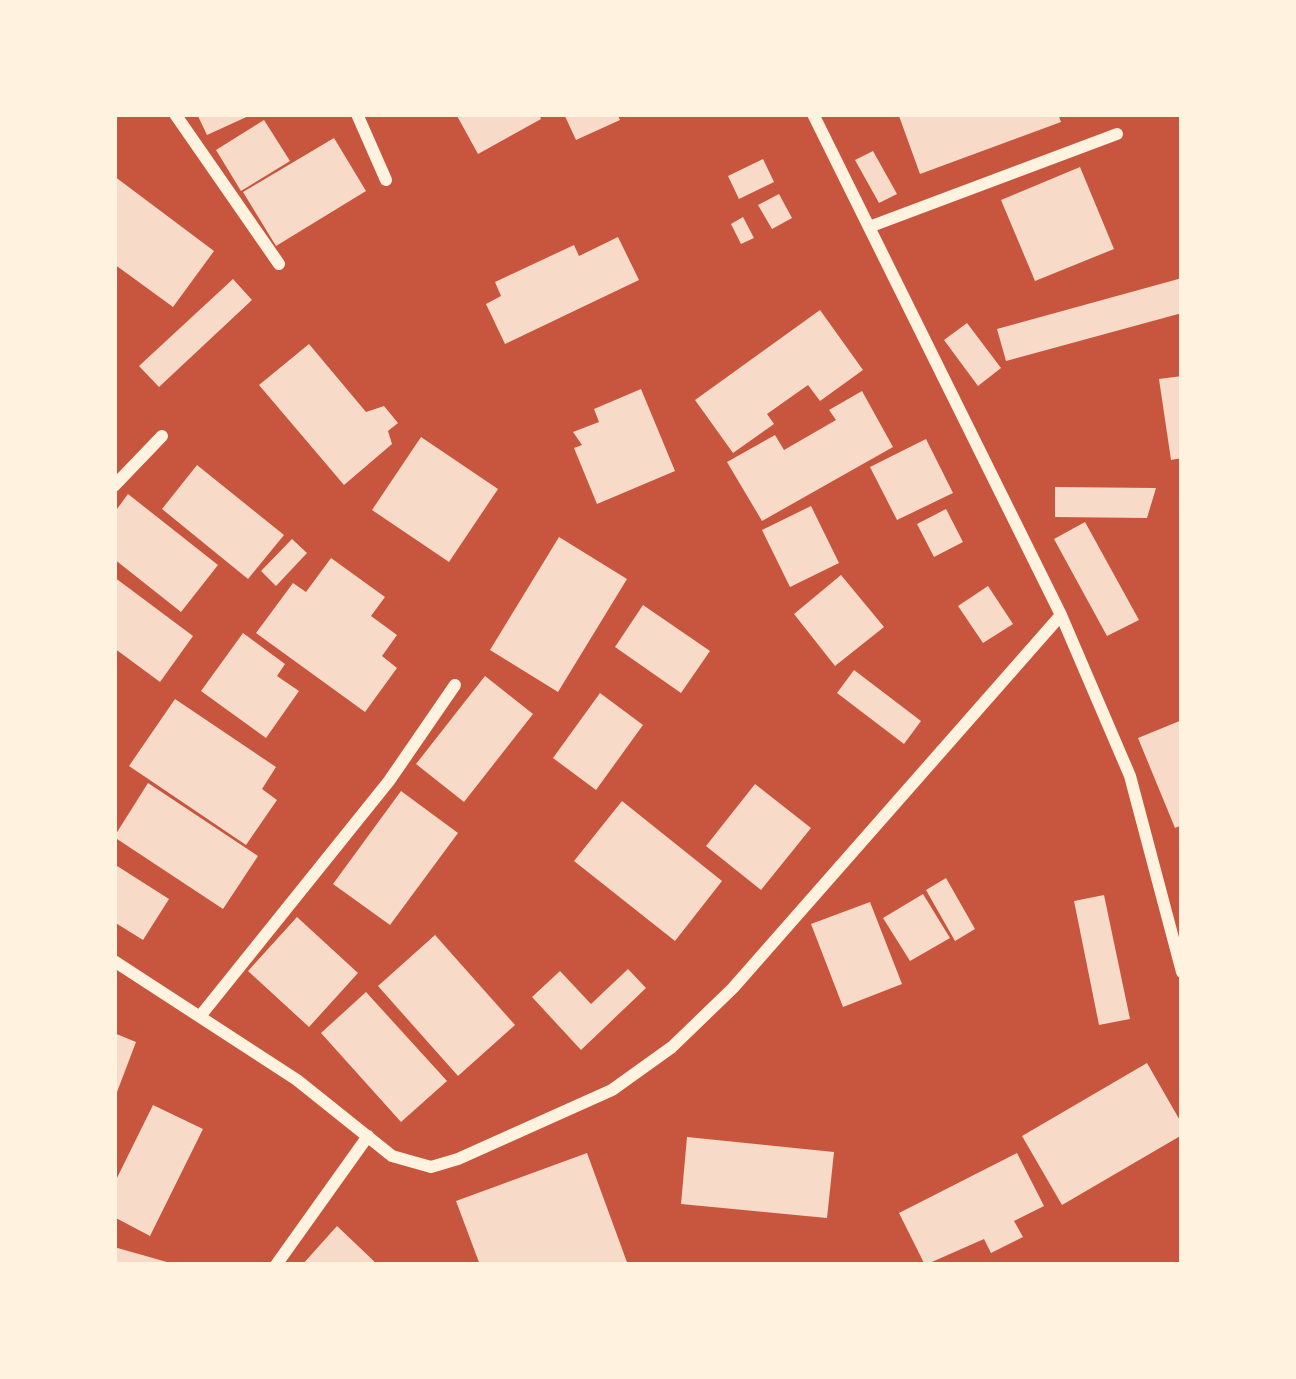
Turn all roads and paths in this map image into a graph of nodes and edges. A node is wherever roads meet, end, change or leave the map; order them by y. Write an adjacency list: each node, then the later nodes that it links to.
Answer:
1 (176, 114): 7 (street)
2 (357, 114): 5 (street)
3 (813, 114): 6 (street)
4 (1117, 134): 6 (street)
5 (386, 180)
6 (869, 227): 10 (street)
7 (279, 263)
8 (162, 436): 9 (street)
9 (114, 486)
10 (1060, 615): 13 (street); 15 (street)
11 (455, 685): 14 (street)
12 (114, 961): 14 (street)
13 (1182, 972)
14 (201, 1015): 15 (street)
15 (368, 1136): 16 (street)
16 (276, 1265)

